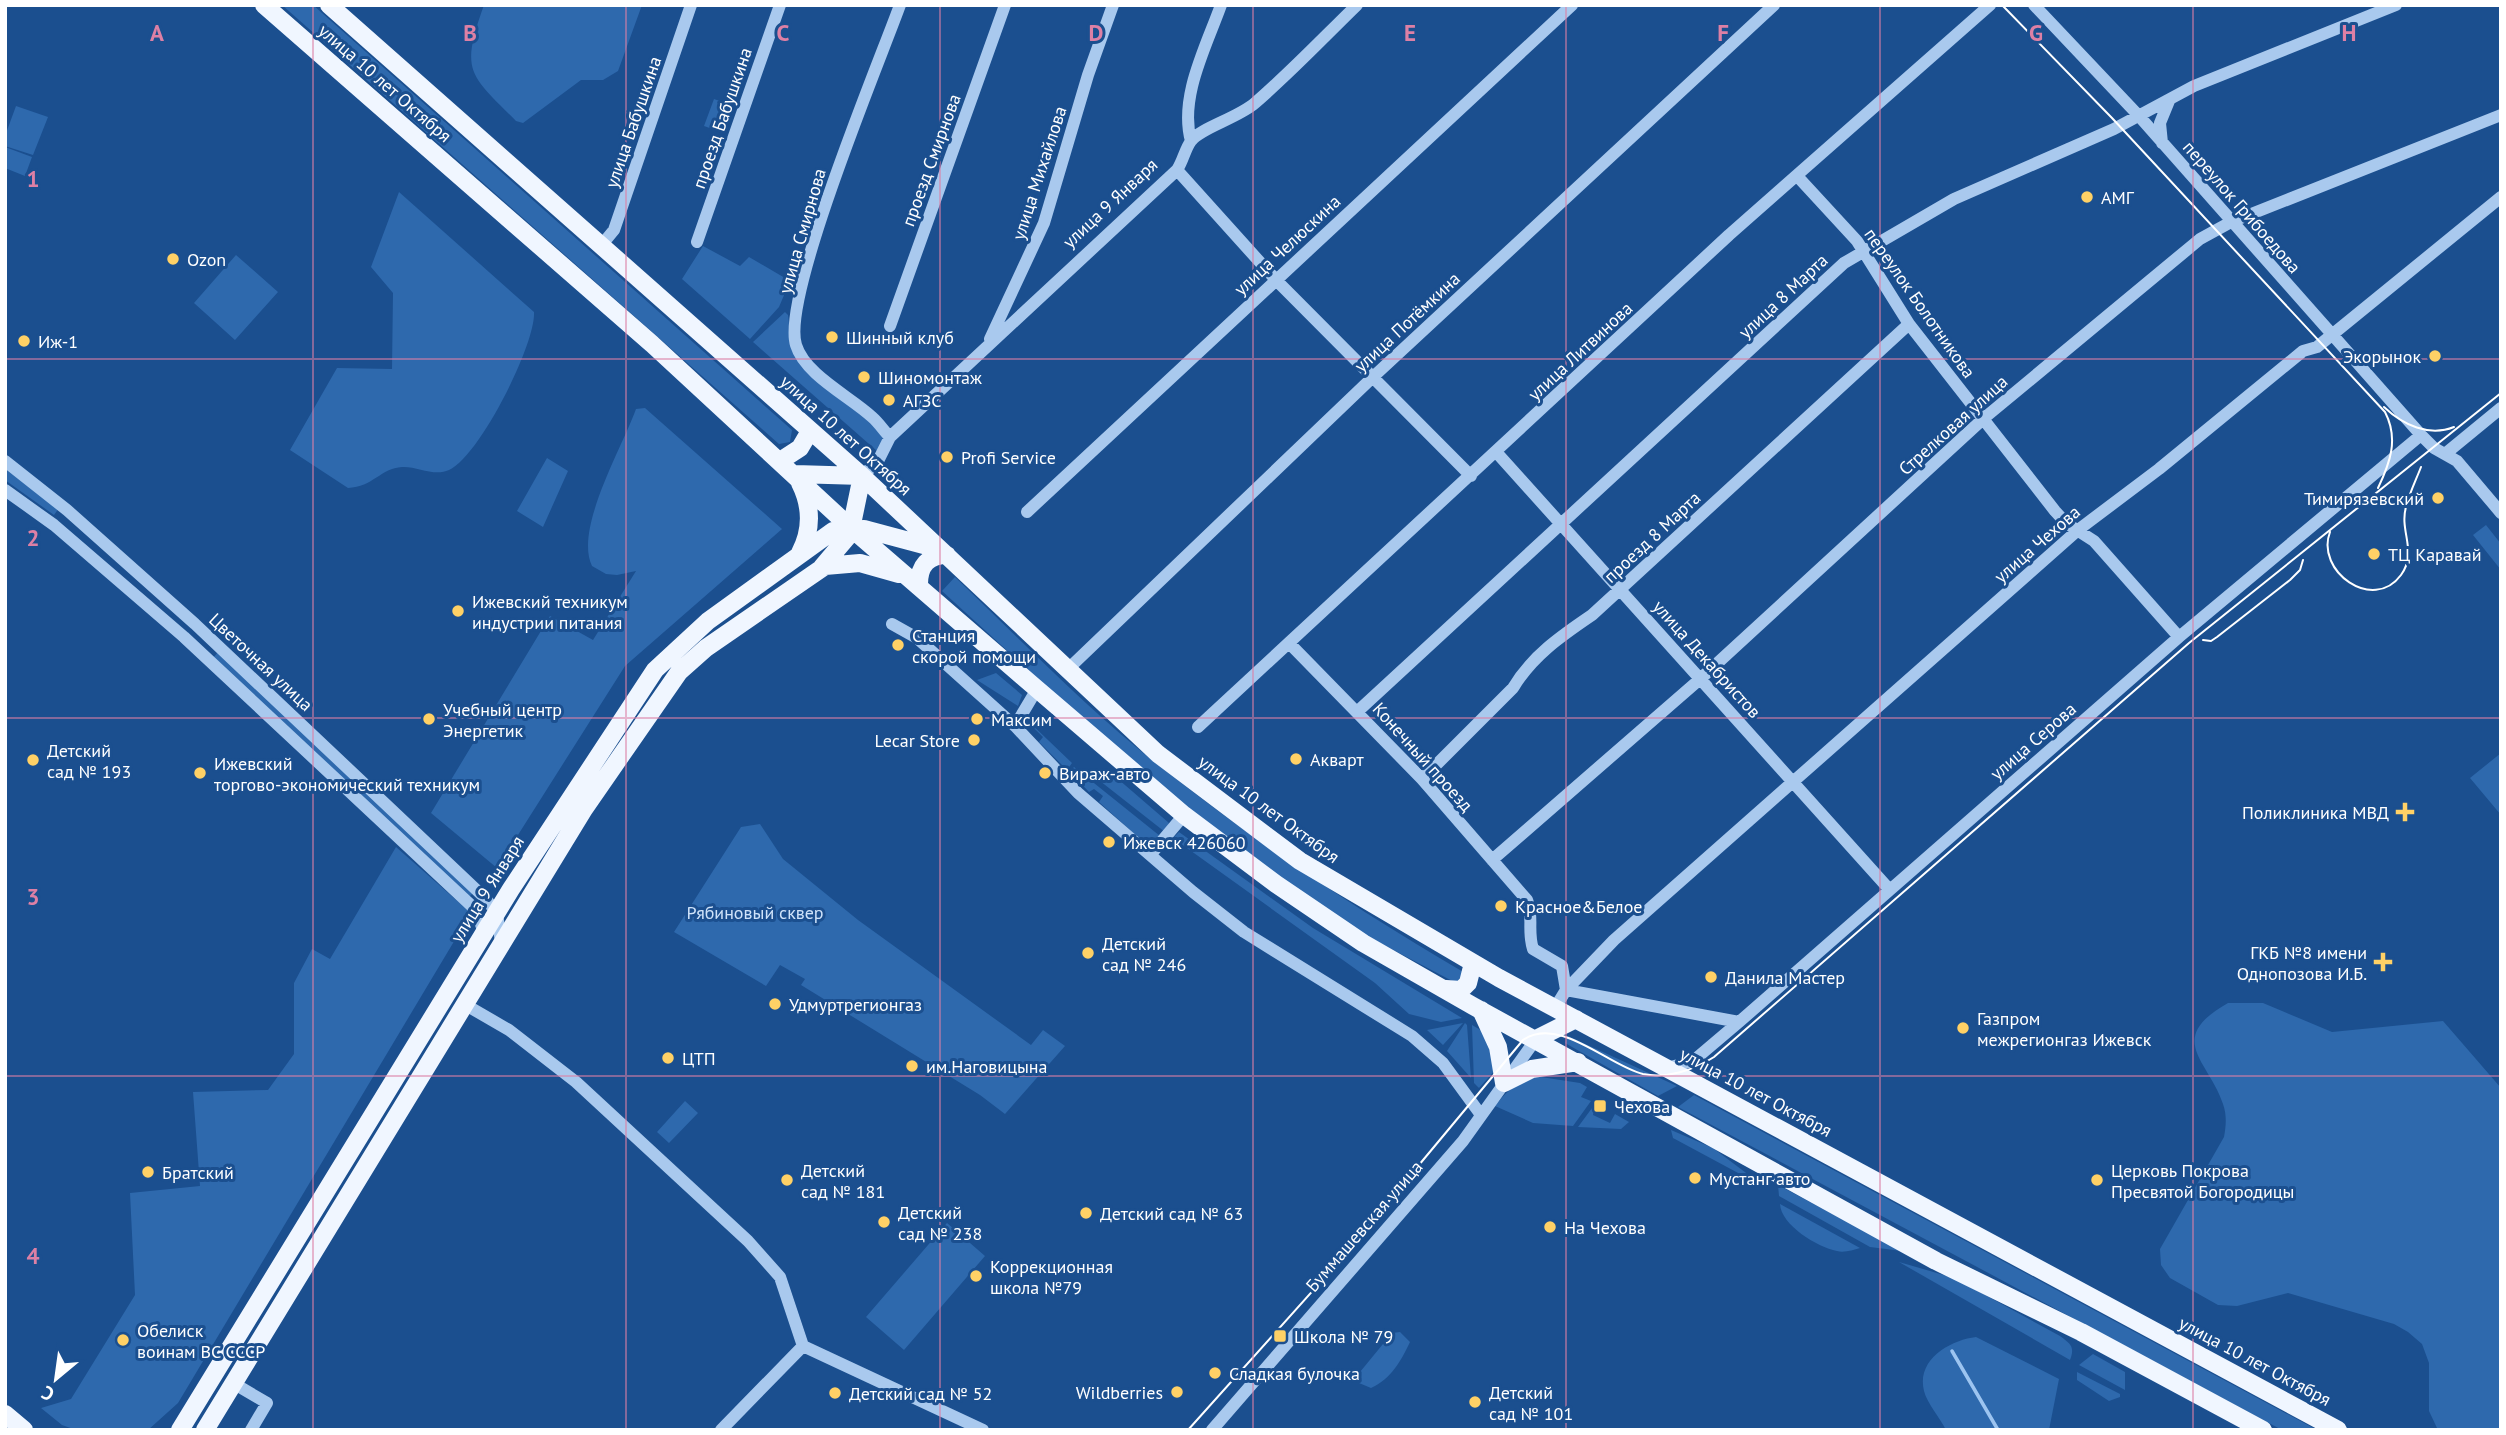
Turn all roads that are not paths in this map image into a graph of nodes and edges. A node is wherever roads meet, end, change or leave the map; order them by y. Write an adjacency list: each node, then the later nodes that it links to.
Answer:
1 (264, 5): 43 (main road, улица 10 лет Октября)
2 (329, 5): 27 (main road, улица 10 лет Октября)
3 (691, 5): 27 (street, улица Бабушкина)
4 (780, 5): 26 (street, проезд Бабушкина)
5 (900, 5): 39 (street, улица Смирнова)
6 (1005, 5): 31 (street, проезд Смирнова)
7 (1113, 5): 33 (street, улица Михайлова)
8 (1221, 5): 20 (street)
9 (1357, 5): 20 (street)
10 (1572, 5): 29 (street, улица Челюскина)
11 (1774, 5): 34 (street, улица Потёмкина)
12 (1990, 5): 23 (street, улица Литвинова)
13 (2034, 5): 15 (street, переулок Грибоедова)
14 (2396, 5): 16 (street, улица 8 Марта)
15 (2120, 96): 17 (street); 19 (street, переулок Грибоедова)
16 (2169, 100): 17 (street, улица 8 Марта); 21 (street)
17 (2156, 107): 19 (street, улица 8 Марта)
18 (2501, 115): 25 (street, Стрелковая улица)
19 (2139, 116): 21 (street, переулок Грибоедова); 28 (street, улица 8 Марта)
20 (1191, 141): 22 (street, улица 9 Января)
21 (2162, 143): 25 (street, переулок Грибоедова)
22 (1177, 170): 29 (street); 33 (street, улица 9 Января)
23 (1798, 177): 28 (street, переулок Болотникова); 40 (street, улица Литвинова)
24 (2501, 197): 32 (street, улица Чехова)
25 (2231, 222): 32 (street, переулок Грибоедова); 36 (street, Стрелковая улица)
26 (697, 242)
27 (600, 247): 37 (main road, улица 10 лет Октября)
28 (1863, 254): 30 (street, переулок Болотникова); 51 (street, улица 8 Марта)
29 (1276, 280): 34 (street); 49 (street, улица Челюскина)
30 (1909, 324): 36 (street, переулок Болотникова); 59 (street, проезд 8 Марта)
31 (890, 326)
32 (2331, 334): 38 (street, переулок Грибоедова); 54 (street, улица Чехова)
33 (986, 348): 39 (street, улица 9 Января)
34 (1373, 377): 46 (street); 65 (street, улица Потёмкина)
35 (2501, 408): 41 (street)
36 (1983, 419): 54 (street, переулок Болотникова); 66 (street, Стрелковая улица)
37 (810, 431): 43 (main road); 45 (main road, улица 10 лет Октября)
38 (2421, 435): 41 (street, переулок Грибоедова); 63 (street, улица Серова)
39 (890, 437): 45 (street, улица 9 Января)
40 (1497, 453): 46 (street, улица Литвинова); 51 (street, улица Декабристов)
41 (2445, 454): 50 (street, переулок Грибоедова)
42 (5, 461): 48 (street, Цветочная улица)
43 (780, 461): 44 (main road, улица 10 лет Октября)
44 (795, 474): 45 (main road); 53 (main road, улица 10 лет Октября); 56 (main road)
45 (862, 476): 53 (main road); 55 (main road, улица 10 лет Октября)
46 (1471, 476): 64 (street, улица Литвинова)
47 (5, 491): 52 (street, Цветочная улица)
48 (67, 510): 52 (street); 60 (street, Цветочная улица)
49 (1027, 512)
50 (2501, 513)
51 (1563, 523): 59 (street, улица Декабристов); 68 (street, улица 8 Марта)
52 (54, 525): 62 (street, Цветочная улица)
53 (852, 528): 55 (main road, улица 9 Января); 56 (main road, улица 9 Января); 57 (main road); 58 (main road, улица 10 лет Октября)
54 (2078, 530): 63 (street, переулок Болотникова); 73 (street, улица Чехова)
55 (947, 555): 58 (main road); 65 (main road, улица 10 лет Октября)
56 (796, 560): 78 (main road, улица 9 Января)
57 (819, 569): 58 (main road); 81 (main road)
58 (919, 584): 67 (main road, улица 10 лет Октября)
59 (1622, 589): 66 (street, улица Декабристов); 71 (street, проезд 8 Марта)
60 (195, 624): 62 (street); 72 (street, Цветочная улица)
61 (892, 624): 69 (street)
62 (184, 637): 74 (street, Цветочная улица)
63 (2179, 637): 79 (street, улица Серова)
64 (1289, 643): 68 (street, Конечный проезд); 70 (street, улица Литвинова)
65 (1067, 670): 86 (main road, улица 10 лет Октября)
66 (1699, 680): 73 (street, улица Декабристов); 77 (street, Стрелковая улица)
67 (1037, 689): 69 (street); 75 (main road, улица 10 лет Октября)
68 (1358, 711): 71 (street, Конечный проезд)
69 (1015, 726): 76 (street)
70 (1198, 727)
71 (1422, 779): 77 (street, Конечный проезд)
72 (363, 780): 74 (street); 80 (street, Цветочная улица)
73 (1793, 781): 79 (street, улица Декабристов); 88 (street, улица Чехова)
74 (351, 793): 82 (street, Цветочная улица)
75 (1184, 816): 76 (street); 87 (main road, улица 10 лет Октября)
76 (1151, 854): 98 (street)
77 (1492, 860): 88 (street, Конечный проезд)
78 (511, 889): 80 (street); 83 (main road, улица 9 Января)
79 (1889, 889): 93 (street, улица Серова)
80 (485, 898): 83 (street, Цветочная улица)
81 (524, 906): 83 (street); 85 (main road)
82 (476, 910): 83 (street); 84 (street)
83 (497, 913): 84 (main road, улица 9 Января); 85 (street)
84 (484, 933): 103 (main road, улица 9 Января)
85 (501, 943): 89 (main road)
86 (1473, 963): 87 (main road); 90 (main road, улица 10 лет Октября)
87 (1446, 989): 91 (main road, улица 10 лет Октября)
88 (1566, 990): 90 (street, улица Чехова); 93 (street)
89 (464, 1004): 99 (street); 100 (main road)
90 (1555, 1007): 92 (main road, улица 10 лет Октября)
91 (1481, 1010): 94 (main road, улица 10 лет Октября); 97 (main road)
92 (1576, 1019): 94 (main road); 96 (main road, улица 10 лет Октября)
93 (1739, 1022): 96 (street, улица Серова)
94 (1536, 1039): 95 (main road, улица 10 лет Октября); 97 (street, Буммашевская улица)
95 (1578, 1062): 97 (main road); 109 (main road, улица 10 лет Октября)
96 (1667, 1068): 110 (main road, улица 10 лет Октября)
97 (1504, 1083): 98 (street, Буммашевская улица)
98 (1481, 1115): 108 (street, Буммашевская улица)
99 (803, 1346): 106 (street); 107 (street)
100 (233, 1383): 104 (main road); 105 (street)
101 (5, 1414): 102 (main road)
102 (24, 1430)
103 (180, 1430)
104 (205, 1430)
105 (251, 1430)
106 (721, 1430)
107 (983, 1430)
108 (1212, 1430)
109 (2263, 1430)
110 (2337, 1430)

